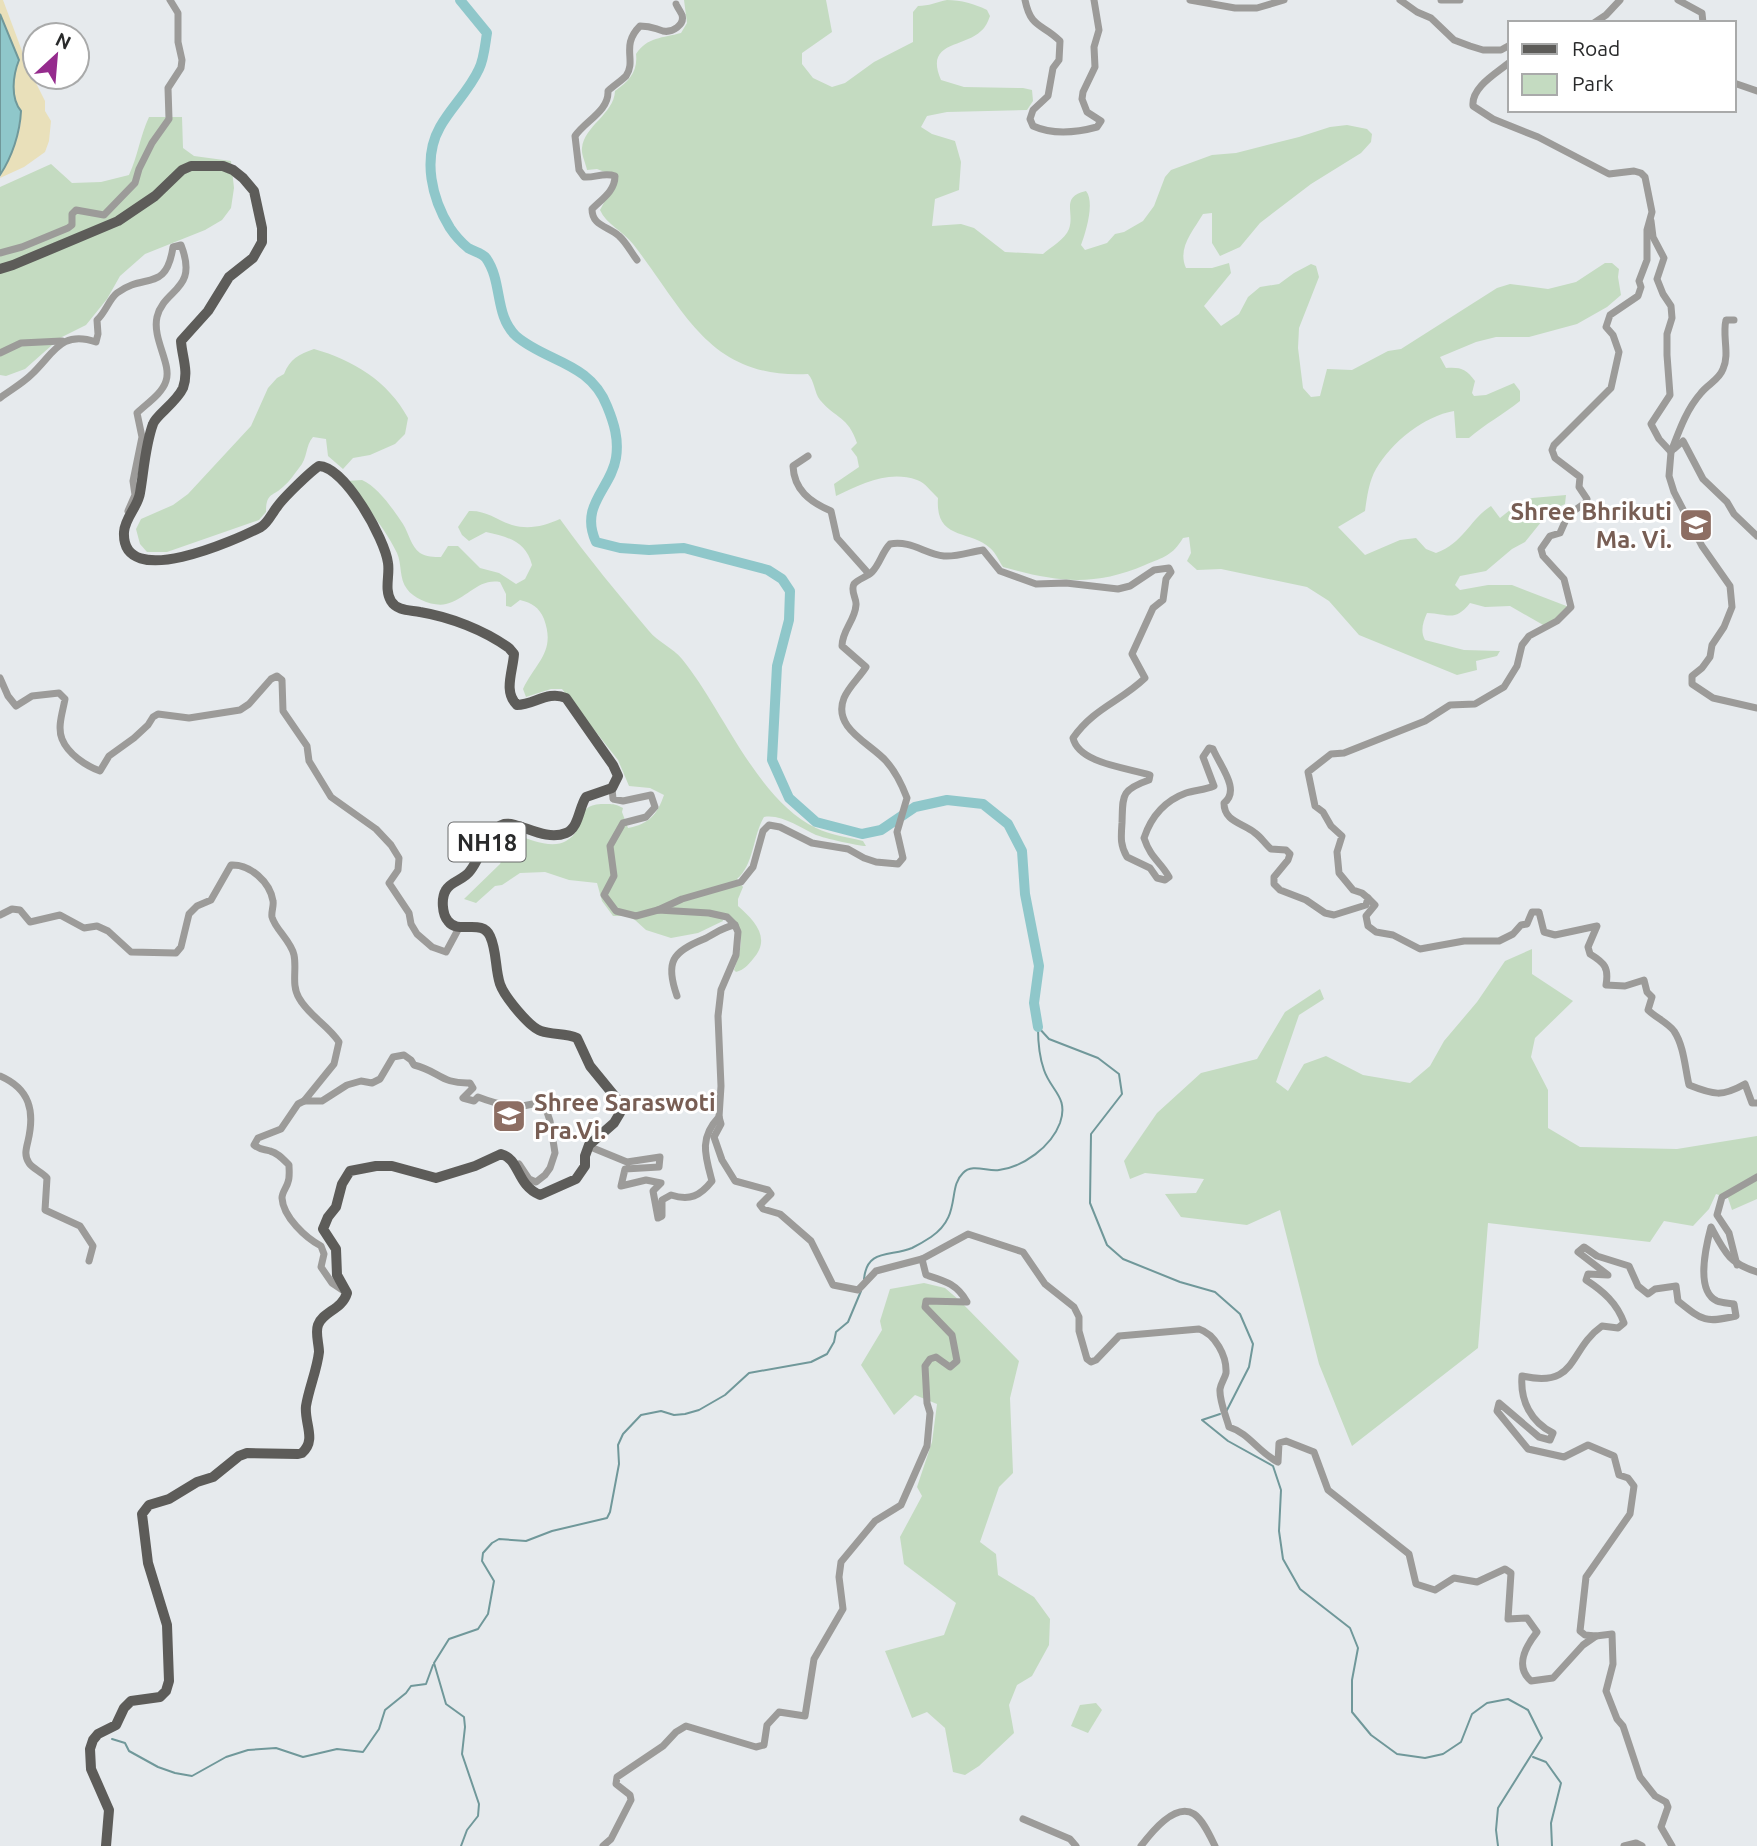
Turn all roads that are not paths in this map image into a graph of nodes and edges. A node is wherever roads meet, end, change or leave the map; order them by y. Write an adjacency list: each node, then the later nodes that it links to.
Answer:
1 (170, 0): 19 (street)
2 (1025, 0): 3 (street)
3 (1094, 0)
4 (1190, 0): 5 (street)
5 (1284, 0)
6 (1400, 0): 14 (street)
7 (1441, 0): 8 (street)
8 (1460, 0)
9 (1620, 0): 12 (street)
10 (1678, 0): 13 (street)
11 (675, 1): 20 (street)
12 (1597, 21)
13 (1703, 21)
14 (1508, 46)
15 (1508, 64): 18 (street)
16 (1736, 84): 17 (street)
17 (1757, 91)
18 (1651, 220): 26 (street); 34 (street)
19 (0, 253)
20 (637, 260)
21 (0, 268): 28 (main road)
22 (1734, 320): 26 (street)
23 (62, 341): 24 (street); 25 (street); 28 (street)
24 (0, 353)
25 (0, 398)
26 (1671, 452): 29 (street); 32 (street)
27 (808, 456): 30 (street)
28 (129, 514): 33 (main road)
29 (1757, 536)
30 (869, 574): 34 (street); 35 (street)
31 (0, 678): 38 (street)
32 (1757, 708)
33 (612, 788): 35 (street); 38 (main road, NH18)
34 (1368, 898): 42 (street)
35 (658, 910): 37 (street)
36 (0, 915): 41 (street)
37 (735, 925): 39 (street); 43 (street)
38 (460, 926): 44 (main road)
39 (677, 996)
40 (0, 1076): 48 (street)
41 (304, 1101): 45 (street); 51 (street)
42 (1757, 1103)
43 (719, 1117): 44 (street); 47 (street)
44 (588, 1146): 45 (main road)
45 (511, 1158): 51 (main road)
46 (1757, 1177): 49 (street)
47 (922, 1259): 52 (street); 55 (street)
48 (89, 1261)
49 (1737, 1266): 50 (street); 52 (street)
50 (1757, 1272)
51 (347, 1293): 54 (main road)
52 (1596, 1636): 61 (street)
53 (1023, 1819): 56 (street)
54 (106, 1846)
55 (603, 1846)
56 (1076, 1846)
57 (1141, 1846): 58 (street)
58 (1215, 1846)
59 (1624, 1846): 60 (street)
60 (1642, 1846)
61 (1672, 1846)

